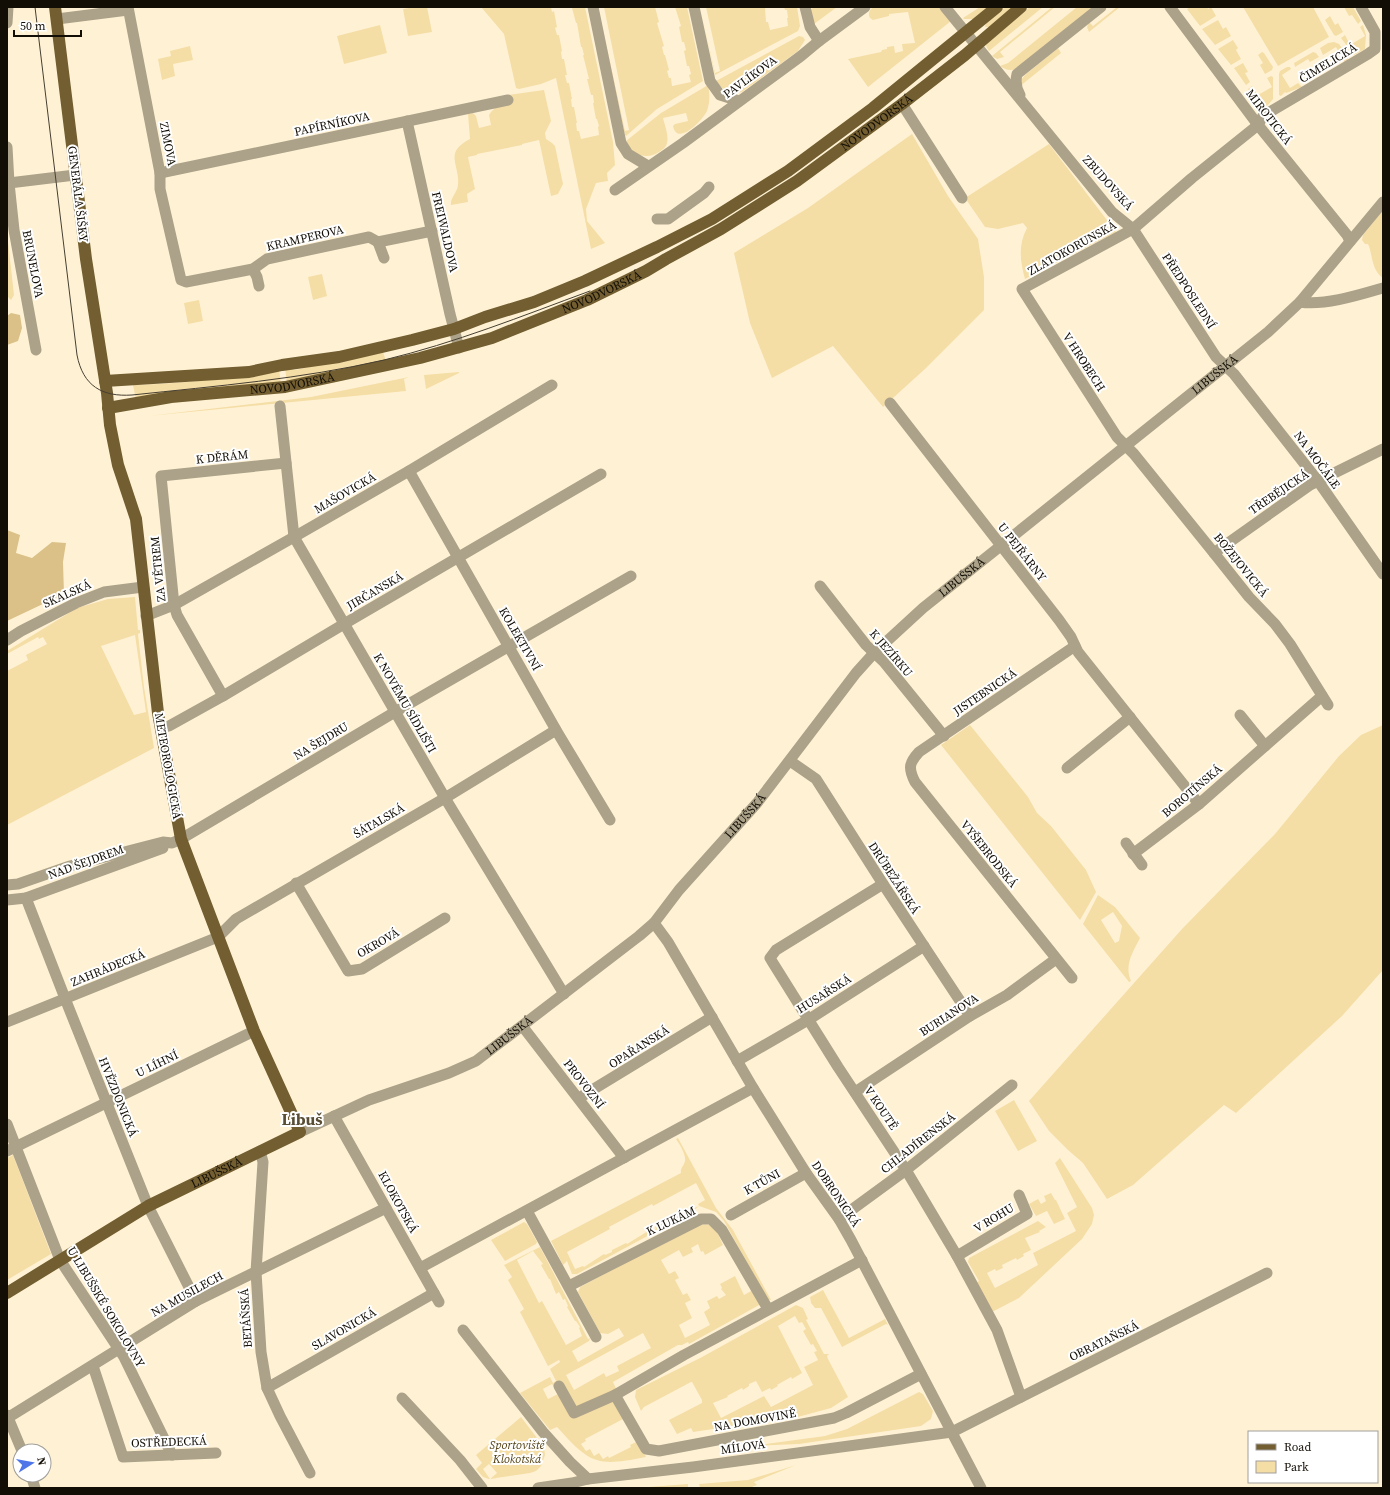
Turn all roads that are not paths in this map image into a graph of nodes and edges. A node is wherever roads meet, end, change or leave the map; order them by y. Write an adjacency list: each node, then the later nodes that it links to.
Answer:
1 (8, 7): 14 (street)
2 (593, 7): 25 (street)
3 (694, 7): 19 (street)
4 (805, 7): 16 (street)
5 (865, 7): 16 (street, PAVLÍKOVA)
6 (945, 7): 15 (street, ZBUDOVSKÁ)
7 (997, 7): 15 (main road, NOVODVORSKÁ)
8 (1021, 7): 17 (main road, NOVODVORSKÁ)
9 (1101, 7): 20 (street, ZBUDOVSKÁ)
10 (1170, 7): 23 (street, MIROTICKÁ)
11 (1361, 7): 23 (street, ČIMELICKÁ)
12 (128, 8): 13 (street); 26 (street, ZIMOVA)
13 (56, 13): 27 (main road, GENERÁLA ŠIŠKY)
14 (7, 23)
15 (965, 33): 17 (street, ZBUDOVSKÁ); 45 (main road, NOVODVORSKÁ)
16 (819, 41): 19 (street, PAVLÍKOVA)
17 (976, 45): 20 (street, ZBUDOVSKÁ); 21 (main road, NOVODVORSKÁ)
18 (508, 100): 22 (street, PAPÍRNÍKOVA)
19 (739, 101): 25 (street, PAVLÍKOVA)
20 (1022, 102): 34 (street, ZBUDOVSKÁ)
21 (902, 104): 31 (street); 46 (main road, NOVODVORSKÁ)
22 (407, 121): 26 (street, PAPÍRNÍKOVA); 35 (street, FREIWALDOVA)
23 (1258, 125): 34 (street, ZBUDOVSKÁ); 36 (street, MIROTICKÁ)
24 (7, 147): 28 (street, BRUNELOVA)
25 (648, 166): 30 (street, PAVLÍKOVA)
26 (160, 173): 40 (street, ZIMOVA)
27 (75, 175): 28 (street); 49 (main road, GENERÁLA ŠIŠKY)
28 (9, 182): 47 (street, BRUNELOVA)
29 (709, 187): 33 (street)
30 (615, 190)
31 (962, 198)
32 (1383, 202): 36 (street, LIBUŠSKÁ)
33 (657, 219)
34 (1133, 229): 43 (street, ZLATOKORUNSKÁ); 48 (street, PŘEDPOSLEDNÍ)
35 (432, 232): 37 (street, KRAMPEROVA); 45 (street, FREIWALDOVA)
36 (1350, 241): 44 (street, LIBUŠSKÁ)
37 (378, 242): 38 (street); 39 (street, KRAMPEROVA)
38 (384, 258)
39 (253, 269): 40 (street, KRAMPEROVA); 41 (street)
40 (186, 282)
41 (260, 286)
42 (1383, 288): 44 (street)
43 (1022, 290): 54 (street, V HROBECH)
44 (1300, 302): 48 (street, LIBUŠSKÁ)
45 (454, 329): 46 (street, FREIWALDOVA); 49 (main road, NOVODVORSKÁ)
46 (459, 348): 53 (main road, NOVODVORSKÁ)
47 (36, 350)
48 (1225, 366): 54 (street, LIBUŠSKÁ); 60 (street, NA MOČÁLE)
49 (105, 381): 53 (main road, METEOROLOGICKÁ)
50 (552, 385): 57 (street, MAŠOVICKÁ)
51 (890, 403): 62 (street, U PEJŘÁRNY)
52 (280, 406): 56 (street, K NOVÉMU SÍDLIŠTI)
53 (108, 408): 68 (main road, METEOROLOGICKÁ)
54 (1126, 446): 62 (street, LIBUŠSKÁ); 63 (street, BOŽEJOVICKÁ)
55 (1383, 450): 60 (street, TŘEBĚJICKÁ)
56 (286, 463): 59 (street, K DĚRÁM); 61 (street, K NOVÉMU SÍDLIŠTI)
57 (409, 471): 61 (street, MAŠOVICKÁ); 64 (street, KOLEKTIVNÍ)
58 (601, 474): 64 (street, JIRČANSKÁ)
59 (161, 476): 70 (street, ZA VĚTREM)
60 (1318, 481): 63 (street, TŘEBĚJICKÁ); 65 (street, NA MOČÁLE)
61 (294, 537): 70 (street, MAŠOVICKÁ); 72 (street, K NOVÉMU SÍDLIŠTI)
62 (1001, 546): 75 (street, U PEJŘÁRNY); 76 (street, LIBUŠSKÁ)
63 (1214, 553): 78 (street, BOŽEJOVICKÁ)
64 (458, 557): 72 (street, JIRČANSKÁ); 74 (street, KOLEKTIVNÍ)
65 (1379, 558): 66 (street, NA MOČÁLE)
66 (1383, 574)
67 (631, 576): 74 (street, NA ŠEJDRU)
68 (143, 586): 71 (main road, METEOROLOGICKÁ); 73 (street, SKALSKÁ)
69 (820, 586): 76 (street, K JEZÍRKU)
70 (174, 605): 71 (street, MAŠOVICKÁ); 77 (street, ZA VĚTREM)
71 (146, 616): 82 (main road, METEOROLOGICKÁ)
72 (344, 624): 77 (street, JIRČANSKÁ); 79 (street, K NOVÉMU SÍDLIŠTI)
73 (7, 640)
74 (510, 646): 79 (street, NA ŠEJDRU); 83 (street, KOLEKTIVNÍ)
75 (1075, 646): 81 (street, U PEJŘÁRNY); 84 (street, JISTEBNICKÁ)
76 (874, 653): 84 (street, K JEZÍRKU); 87 (street, LIBUŠSKÁ)
77 (223, 696): 82 (street, JIRČANSKÁ)
78 (1325, 701): 85 (street, BOROTÍNSKÁ)
79 (396, 712): 89 (street, K NOVÉMU SÍDLIŠTI); 92 (street, NA ŠEJDRU)
80 (1240, 715): 85 (street)
81 (1130, 718): 88 (street); 90 (street, U PEJŘÁRNY)
82 (161, 728): 92 (main road, METEOROLOGICKÁ)
83 (556, 730): 89 (street, ŠÁTALSKÁ); 91 (street, KOLEKTIVNÍ)
84 (944, 736): 86 (street, JISTEBNICKÁ)
85 (1265, 746): 90 (street, BOROTÍNSKÁ)
86 (912, 760): 105 (street, VYŠEBRODSKÁ)
87 (790, 761): 97 (street, DRŮBEŽÁŘSKÁ); 102 (street, LIBUŠSKÁ)
88 (1067, 768)
89 (445, 798): 96 (street, ŠÁTALSKÁ); 107 (street, K NOVÉMU SÍDLIŠTI)
90 (1199, 804): 94 (street, BOROTÍNSKÁ)
91 (610, 820)
92 (176, 841): 98 (street, NA ŠEJDRU); 99 (street, NAD ŠEJDREM); 103 (main road, METEOROLOGICKÁ)
93 (1126, 843): 94 (street)
94 (1134, 854): 95 (street)
95 (1142, 865)
96 (296, 883): 101 (street, OKROVÁ); 103 (street, ŠÁTALSKÁ)
97 (883, 884): 104 (street, DRŮBEŽÁŘSKÁ); 111 (street, V KOUTĚ)
98 (7, 885)
99 (26, 898): 100 (street, NAD ŠEJDREM); 108 (street, HVĚZDONICKÁ)
100 (7, 900)
101 (445, 918)
102 (654, 923): 107 (street, LIBUŠSKÁ); 110 (street, DOBRONICKÁ)
103 (218, 937): 108 (street, ZAHRÁDECKÁ); 114 (main road, METEOROLOGICKÁ)
104 (924, 946): 109 (street, DRŮBEŽÁŘSKÁ); 111 (street, HUSAŘSKÁ)
105 (1056, 959): 106 (street, VYŠEBRODSKÁ); 109 (street, BURIANOVA)
106 (1072, 978)
107 (564, 994): 113 (street, LIBUŠSKÁ)
108 (65, 999): 112 (street, ZAHRÁDECKÁ); 120 (street, HVĚZDONICKÁ)
109 (970, 1016): 118 (street, BURIANOVA)
110 (712, 1017): 115 (street, DOBRONICKÁ); 119 (street, OPAŘANSKÁ)
111 (808, 1020): 115 (street, HUSAŘSKÁ); 118 (street, V KOUTĚ)
112 (7, 1022)
113 (523, 1027): 119 (street, PROVOZNÍ); 121 (street, LIBUŠSKÁ)
114 (254, 1031): 120 (street, U LÍHNÍ); 123 (main road, METEOROLOGICKÁ)
115 (737, 1061): 117 (street, DOBRONICKÁ)
116 (1012, 1085): 127 (street, CHLADÍRENSKÁ)
117 (753, 1088): 126 (street); 128 (street, DOBRONICKÁ)
118 (855, 1092): 127 (street, V KOUTĚ)
119 (579, 1098): 126 (street, PROVOZNÍ)
120 (107, 1103): 124 (street, U LÍHNÍ); 130 (street, HVĚZDONICKÁ)
121 (334, 1116): 123 (street, LIBUŠSKÁ); 131 (street, KLOKOTSKÁ)
122 (7, 1124): 124 (street, U LIBUŠSKÉ SOKOLOVNY)
123 (300, 1132): 125 (main road, LIBUŠSKÁ)
124 (11, 1149): 136 (street, U LIBUŠSKÉ SOKOLOVNY)
125 (260, 1152): 130 (main road, LIBUŠSKÁ); 139 (street, BETÁŇSKÁ)
126 (624, 1158): 132 (street)
127 (906, 1170): 134 (street, CHLADÍRENSKÁ); 135 (street, V KOUTĚ)
128 (806, 1173): 133 (street, K TŮNI); 134 (street, DOBRONICKÁ)
129 (1019, 1195): 135 (street, V ROHU)
130 (148, 1206): 136 (main road, LIBUŠSKÁ); 144 (street, HVĚZDONICKÁ)
131 (386, 1208): 138 (street, KLOKOTSKÁ); 139 (street, NA MUSILECH)
132 (527, 1211): 138 (street); 141 (street)
133 (731, 1215)
134 (839, 1219): 137 (street, DOBRONICKÁ)
135 (958, 1256): 154 (street, V KOUTĚ)
136 (60, 1260): 142 (main road, LIBUŠSKÁ); 148 (street, U LIBUŠSKÉ SOKOLOVNY)
137 (862, 1260): 145 (street); 150 (street, DOBRONICKÁ)
138 (420, 1268): 143 (street, KLOKOTSKÁ)
139 (256, 1272): 144 (street, NA MUSILECH); 152 (street, BETÁŇSKÁ)
140 (1267, 1273): 154 (street, OBRATAŇSKÁ)
141 (569, 1286): 145 (street, K LUKÁM); 147 (street)
142 (7, 1293)
143 (436, 1297): 152 (street, SLAVONICKÁ)
144 (196, 1301): 148 (street, NA MUSILECH)
145 (768, 1310): 153 (street)
146 (463, 1330): 162 (street)
147 (596, 1337)
148 (118, 1349): 149 (street, NA MUSILECH); 160 (street, U LIBUŠSKÉ SOKOLOVNY)
149 (93, 1366): 156 (street, NA MUSILECH); 160 (street, OSTŘEDECKÁ)
150 (921, 1374): 153 (street, NA DOMOVINĚ); 157 (street, DOBRONICKÁ)
151 (559, 1386): 153 (street)
152 (268, 1388): 161 (street, BETÁŇSKÁ)
153 (615, 1395)
154 (1021, 1397): 157 (street, OBRATAŇSKÁ)
155 (402, 1398): 163 (street)
156 (8, 1416): 158 (street)
157 (952, 1432): 162 (street, MÍLOVÁ); 165 (street, DOBRONICKÁ)
158 (19, 1443)
159 (216, 1453): 160 (street, OSTŘEDECKÁ)
160 (172, 1455)
161 (310, 1473)
162 (588, 1480): 164 (street, MÍLOVÁ)
163 (482, 1488)
164 (538, 1488)
165 (981, 1488)

